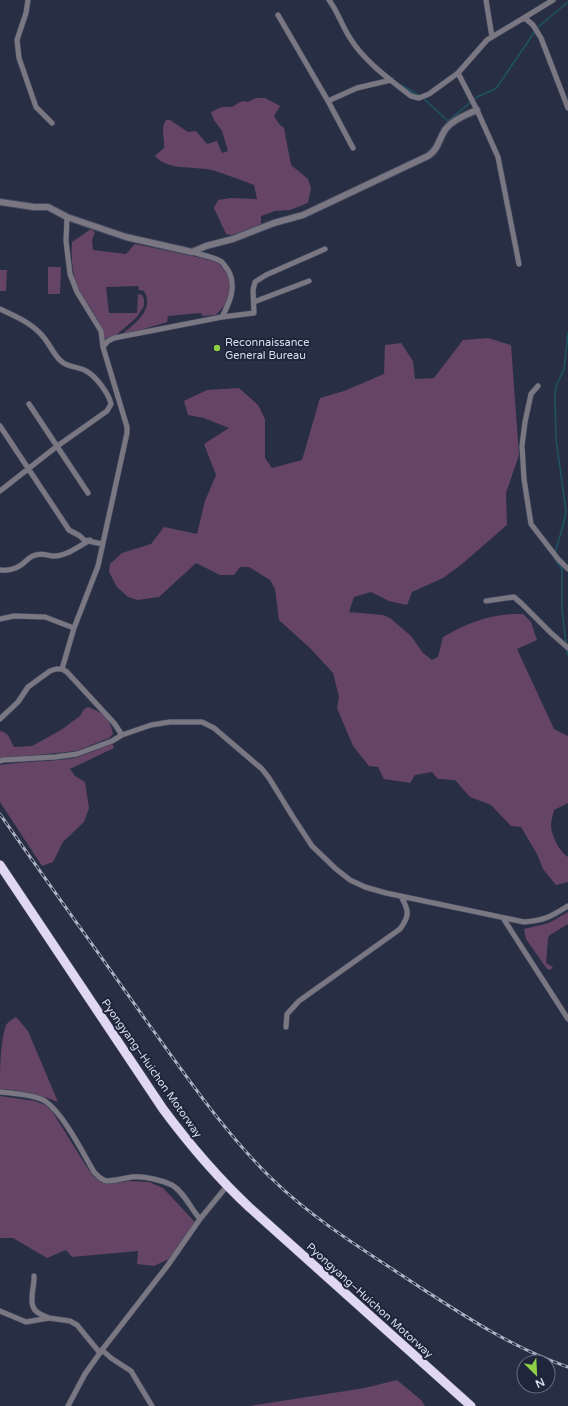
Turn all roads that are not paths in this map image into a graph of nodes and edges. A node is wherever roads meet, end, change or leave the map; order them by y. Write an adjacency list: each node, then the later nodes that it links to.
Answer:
1 (28, 0): 13 (street)
2 (329, 0): 9 (street)
3 (486, 0): 7 (street)
4 (553, 0): 6 (street)
5 (278, 15): 10 (street)
6 (522, 19): 7 (street); 11 (street)
7 (492, 37): 8 (street)
8 (458, 73): 9 (street); 12 (street)
9 (391, 80): 10 (street)
10 (328, 101): 14 (street)
11 (568, 108)
12 (477, 110): 18 (street); 19 (street)
13 (52, 123)
14 (353, 148)
15 (0, 202): 16 (street)
16 (67, 217): 18 (street); 24 (street)
17 (325, 249): 21 (street)
18 (192, 252): 23 (street)
19 (519, 264)
20 (309, 281): 21 (street)
21 (254, 302): 23 (street)
22 (0, 309): 28 (street)
23 (222, 317): 24 (street)
24 (104, 347): 33 (street)
25 (538, 386): 34 (street)
26 (29, 404): 28 (street)
27 (0, 426): 29 (street)
28 (56, 447): 29 (street); 31 (street)
29 (29, 469): 30 (street); 32 (street)
30 (0, 491)
31 (88, 493)
32 (90, 540): 33 (street); 35 (street)
33 (102, 544): 38 (street)
34 (568, 569)
35 (0, 570)
36 (486, 600): 39 (street)
37 (0, 619): 38 (street)
38 (74, 628): 40 (street)
39 (568, 648)
40 (62, 669): 41 (street); 42 (street)
41 (0, 719)
42 (122, 735): 43 (street); 46 (street)
43 (0, 761)
44 (0, 864): 52 (highway, Pyongyang–Huichon Motorway)
45 (0, 869): 52 (highway, Pyongyang–Huichon Motorway)
46 (401, 896): 48 (street); 50 (street)
47 (568, 906): 48 (street)
48 (503, 918): 49 (street)
49 (568, 1019)
50 (286, 1027)
51 (0, 1092): 53 (street)
52 (226, 1187): 53 (street); 60 (highway, Pyongyang–Huichon Motorway); 61 (highway, Pyongyang–Huichon Motorway)
53 (200, 1219): 57 (street)
54 (34, 1276): 56 (street)
55 (0, 1311): 56 (street)
56 (49, 1318): 57 (street)
57 (101, 1351): 58 (street); 59 (street)
58 (68, 1406)
59 (152, 1406)
60 (467, 1406)
61 (471, 1406)

